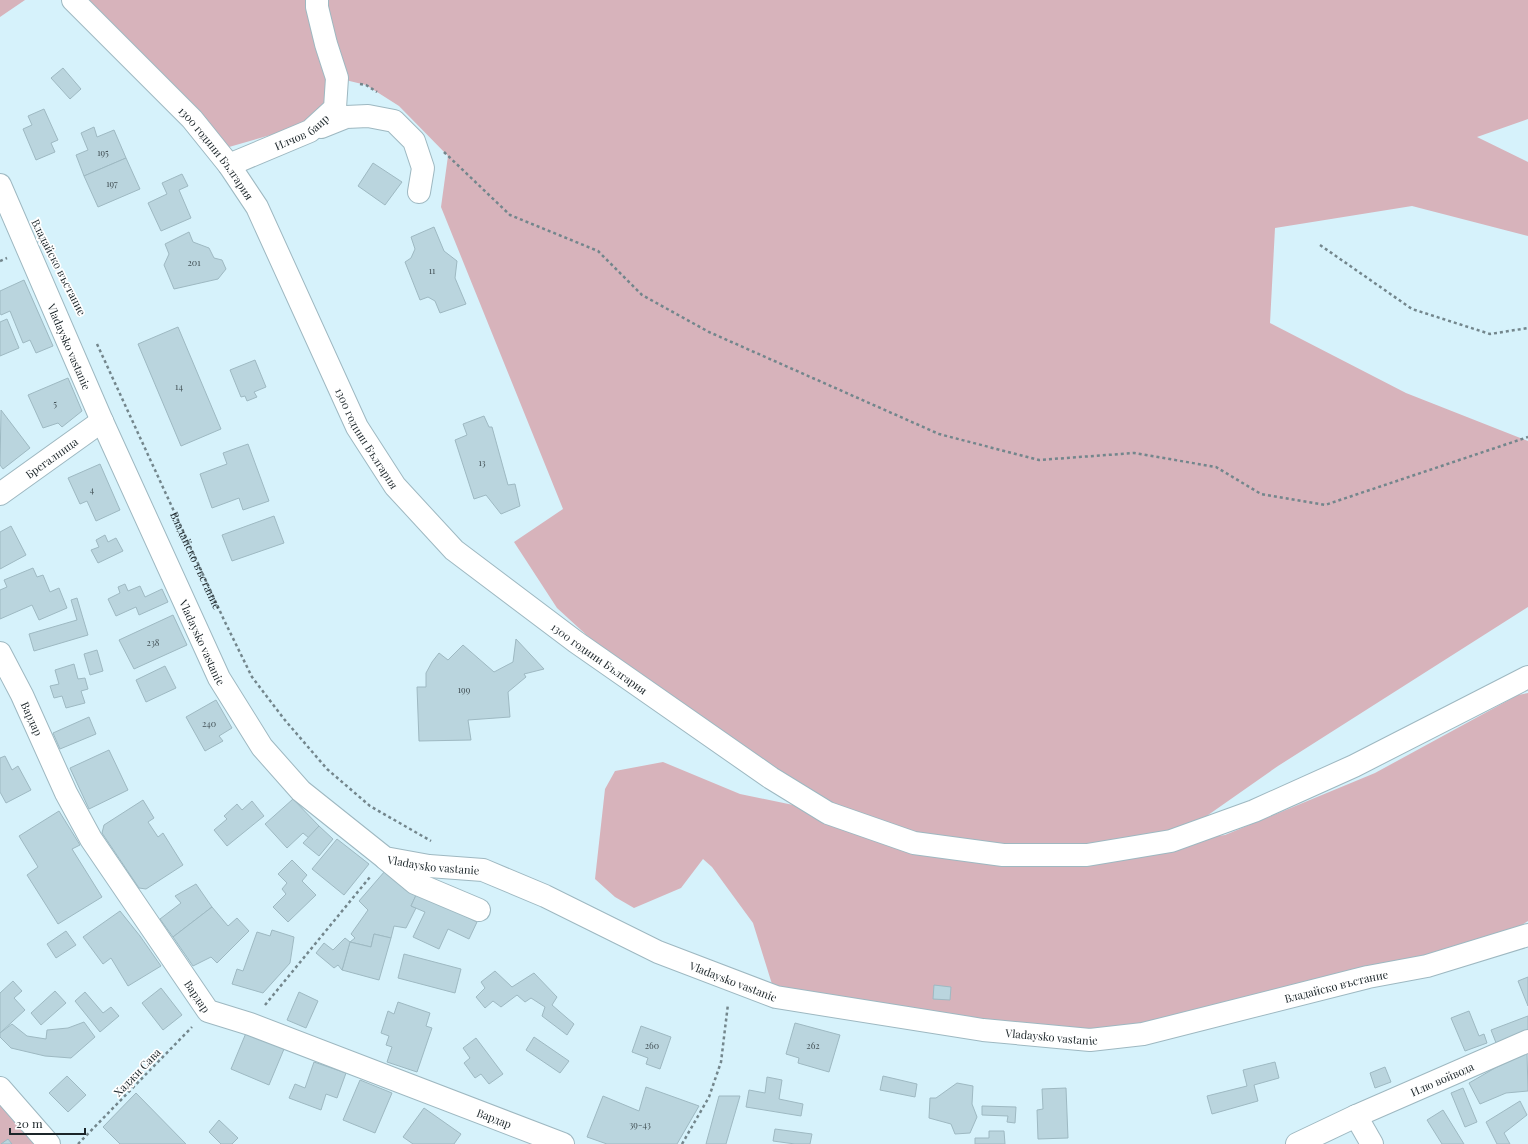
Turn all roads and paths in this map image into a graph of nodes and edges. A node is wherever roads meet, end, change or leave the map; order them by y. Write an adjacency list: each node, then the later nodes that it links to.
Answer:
1 (73, 0): 7 (street, 1300 години България)
2 (317, 0): 3 (street, Илчов баир)
3 (337, 78): 4 (path); 5 (street, Илчов баир)
4 (379, 94)
5 (310, 131): 7 (street, Илчов баир); 9 (street)
6 (442, 150): 14 (path)
7 (228, 165): 17 (street, 1300 години България)
8 (0, 185): 13 (street, Vladaysko vastanie)
9 (419, 192)
10 (1320, 245): 11 (path)
11 (1528, 328)
12 (97, 343): 18 (path, Владайско въстание)
13 (102, 421): 15 (street, Брегалница); 19 (street, Vladaysko vastanie)
14 (1528, 438)
15 (0, 494)
16 (0, 653): 23 (street, Вардар)
17 (1528, 677)
18 (437, 844)
19 (385, 858): 20 (street); 22 (street, Vladaysko vastanie); 24 (path)
20 (479, 910)
21 (1528, 935): 22 (street, Vladaysko vastanie)
22 (728, 979): 31 (path)
23 (208, 1010): 24 (street, Вардар); 29 (path, Хаджи Сава)
24 (250, 1024): 30 (street, Вардар)
25 (1528, 1041): 27 (street, Илю войвода)
26 (0, 1088): 28 (street)
27 (1356, 1116): 32 (street, Илю войвода); 33 (street)
28 (49, 1144)
29 (78, 1144)
30 (563, 1144)
31 (682, 1144)
32 (1297, 1144)
33 (1372, 1144)

